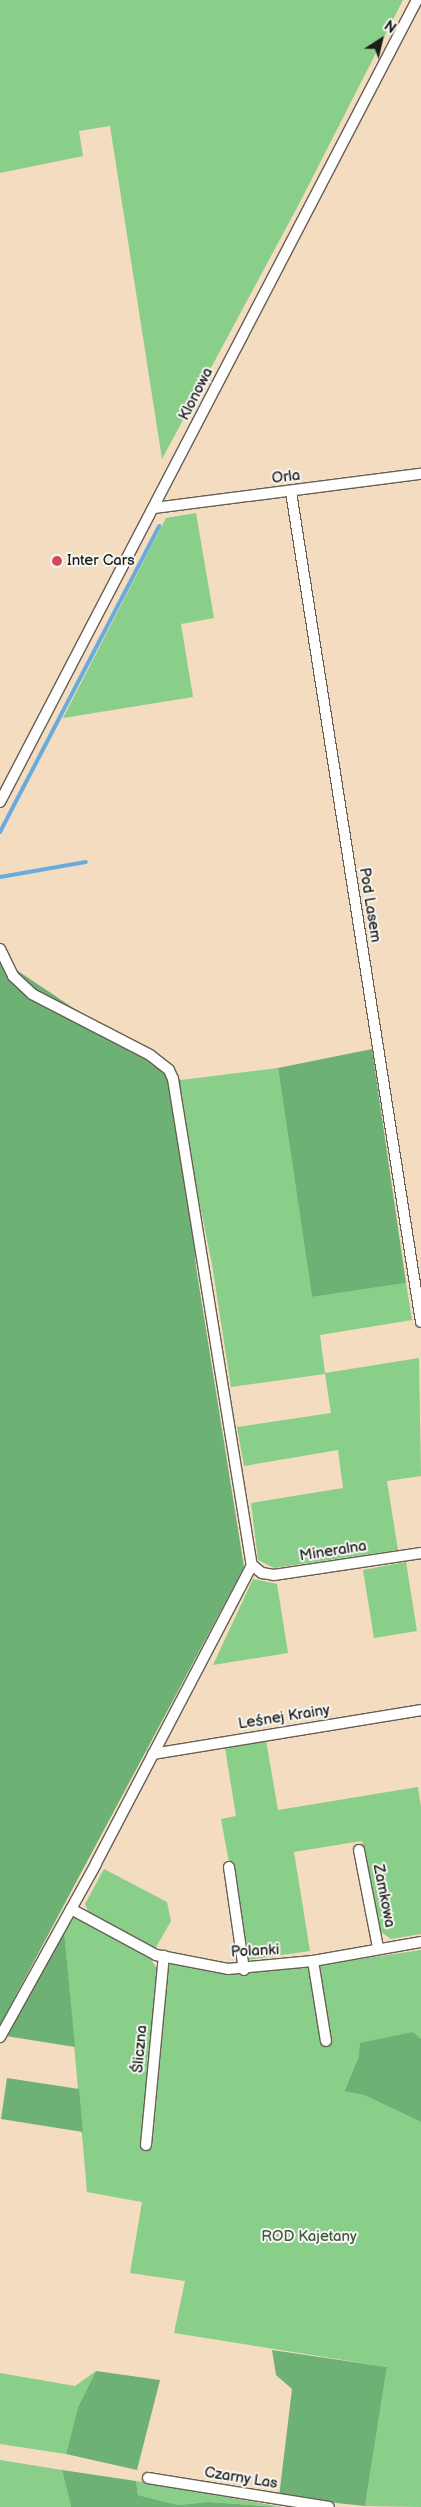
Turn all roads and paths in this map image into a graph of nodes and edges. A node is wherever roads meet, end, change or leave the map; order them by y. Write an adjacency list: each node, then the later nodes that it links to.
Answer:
1 (417, 0): 4 (street, Klonowa)
2 (421, 474): 3 (street, Orla)
3 (291, 492): 4 (street, Orla); 7 (street, Pod Lasem)
4 (154, 508): 5 (street, Klonowa)
5 (0, 802)
6 (0, 949): 9 (street)
7 (421, 1322)
8 (421, 1553): 9 (street, Mineralna)
9 (252, 1565): 11 (street)
10 (421, 1710): 11 (street, Leśnej Krainy)
11 (153, 1754): 14 (street)
12 (359, 1850): 16 (street, Zamkowa)
13 (229, 1867): 19 (street)
14 (71, 1909): 17 (street, Polanki); 20 (street)
15 (421, 1942): 16 (street, Polanki)
16 (378, 1948): 18 (street, Polanki)
17 (164, 1956): 19 (street, Polanki); 22 (street, Śliczna)
18 (313, 1962): 19 (street, Polanki); 21 (street)
19 (244, 1970)
20 (0, 2037)
21 (326, 2041)
22 (146, 2145)
23 (148, 2478): 24 (street, Czarny Las)
24 (329, 2507)

